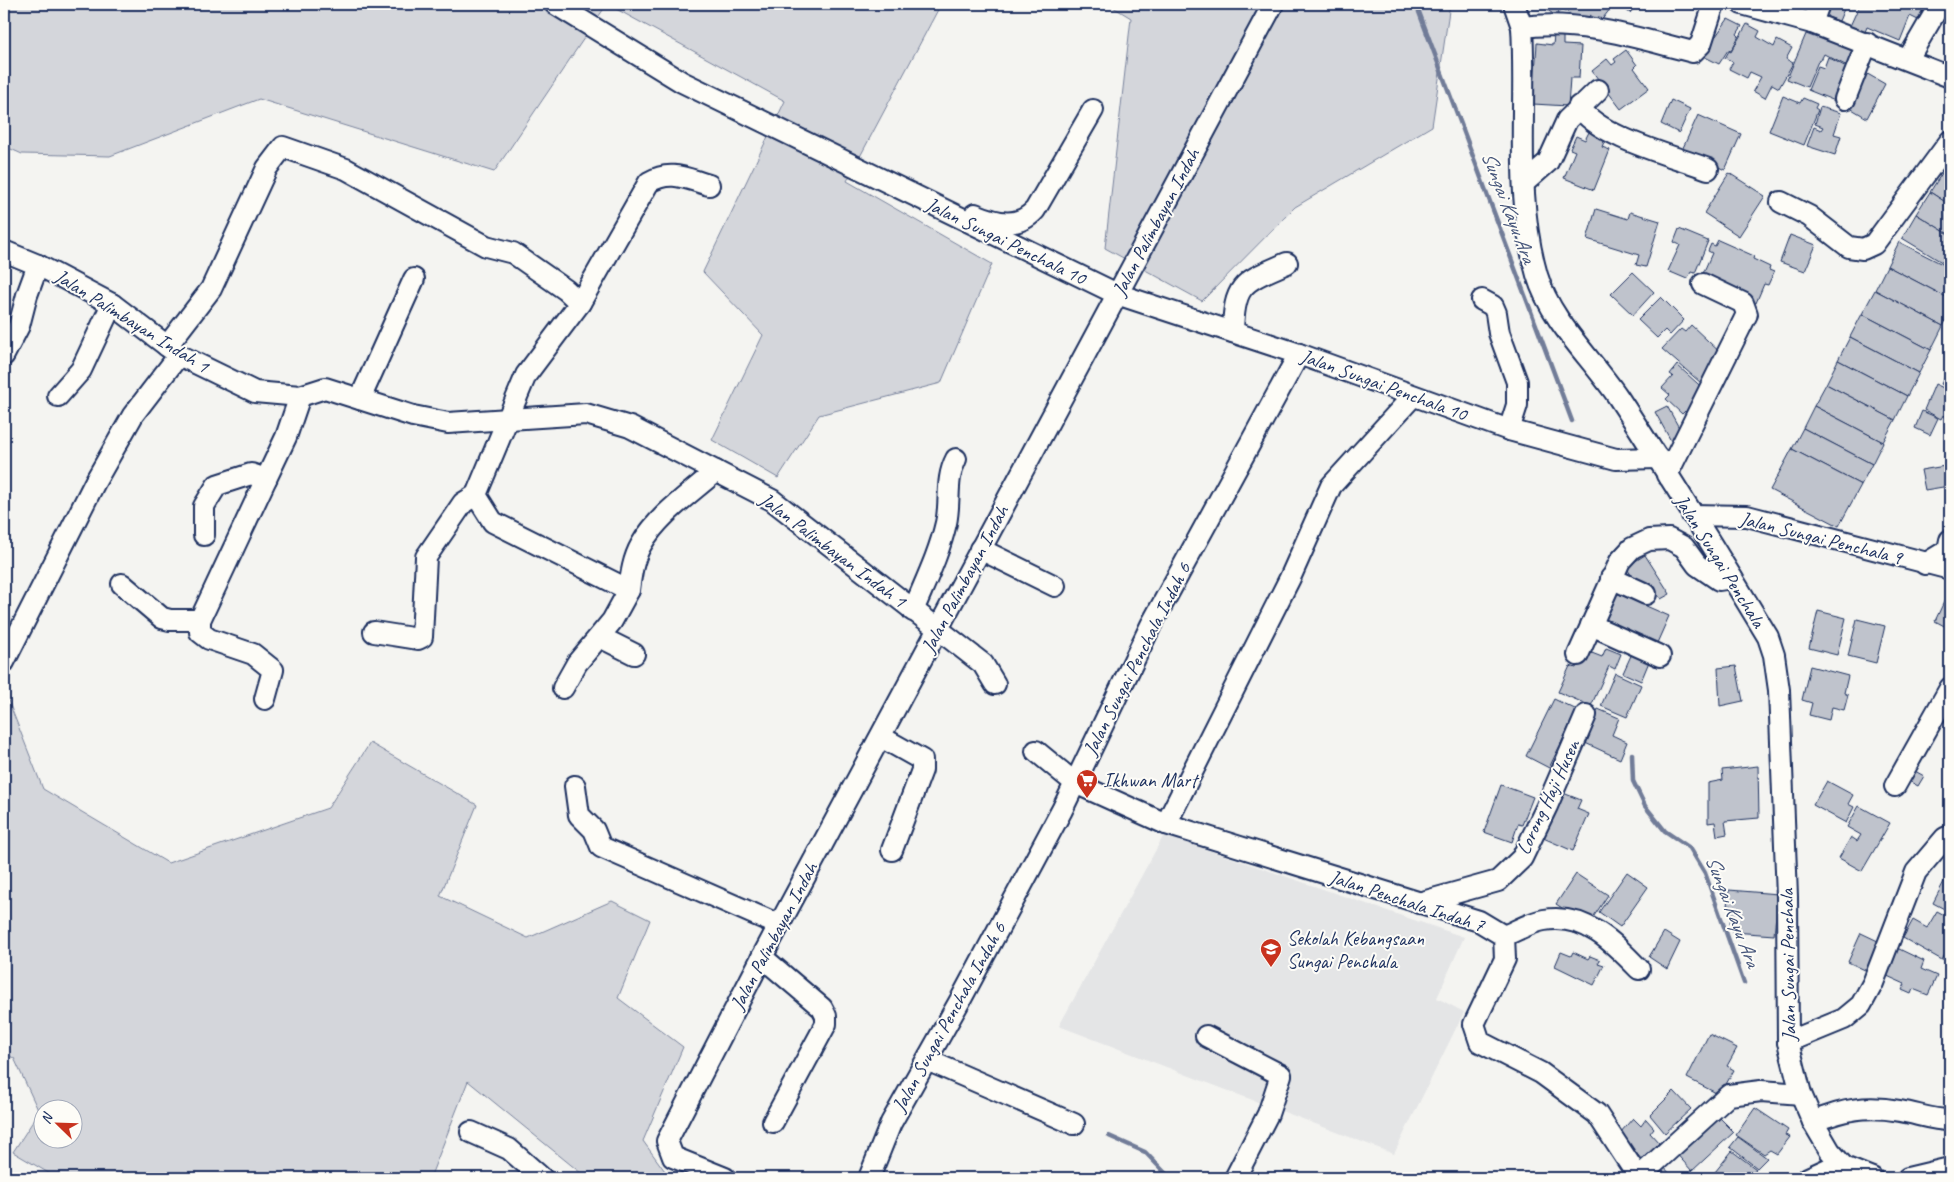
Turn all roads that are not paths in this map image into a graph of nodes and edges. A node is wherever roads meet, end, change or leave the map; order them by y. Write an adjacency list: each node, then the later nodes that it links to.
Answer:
1 (555, 4): 22 (street, Jalan Sungai Penchala 10)
2 (1273, 4): 28 (street, Jalan Palimbayan Indah)
3 (1514, 4): 9 (street, Jalan Sungai Penchala)
4 (1714, 4): 9 (street)
5 (1742, 4): 8 (street)
6 (1819, 4): 8 (street)
7 (1940, 4): 11 (street)
8 (1812, 23): 10 (street)
9 (1522, 27): 19 (street, Jalan Sungai Penchala)
10 (1867, 43): 11 (street); 14 (street)
11 (1908, 59): 12 (street)
12 (1950, 77)
13 (1598, 90): 15 (street)
14 (1845, 98)
15 (1579, 106): 18 (street); 19 (street)
16 (1093, 110): 22 (street)
17 (1950, 141): 21 (street)
18 (1708, 169)
19 (1524, 183): 43 (street, Jalan Sungai Penchala)
20 (709, 185): 30 (street)
21 (1781, 202)
22 (949, 213): 28 (street, Jalan Sungai Penchala 10)
23 (4, 251): 24 (street, Jalan Palimbayan Indah 1)
24 (38, 264): 31 (street, Jalan Palimbayan Indah 1); 35 (street)
25 (1287, 264): 32 (street)
26 (414, 279): 39 (street)
27 (1703, 284): 43 (street)
28 (1117, 294): 32 (street, Jalan Sungai Penchala 10); 50 (street, Jalan Palimbayan Indah)
29 (1482, 300): 41 (street)
30 (580, 303): 33 (street); 40 (street)
31 (112, 304): 33 (street, Jalan Palimbayan Indah 1); 36 (street)
32 (1233, 332): 34 (street, Jalan Sungai Penchala 10)
33 (173, 350): 37 (street, Jalan Palimbayan Indah 1); 68 (street)
34 (1299, 354): 38 (street, Jalan Sungai Penchala 10); 76 (street, Jalan Sungai Penchala Indah 6)
35 (4, 355)
36 (58, 396)
37 (300, 396): 39 (street, Jalan Palimbayan Indah 1); 45 (street)
38 (1413, 396): 41 (street, Jalan Sungai Penchala 10); 79 (street)
39 (360, 399): 40 (street, Jalan Palimbayan Indah 1)
40 (507, 419): 44 (street, Jalan Palimbayan Indah 1); 46 (street)
41 (1509, 430): 43 (street, Jalan Sungai Penchala 10)
42 (956, 459): 59 (street)
43 (1662, 466): 47 (street, Jalan Sungai Penchala)
44 (716, 471): 57 (street); 59 (street, Jalan Palimbayan Indah 1)
45 (266, 479): 48 (street); 60 (street)
46 (476, 495): 57 (street); 63 (street)
47 (1692, 515): 51 (street, Jalan Sungai Penchala 9); 54 (street, Jalan Sungai Penchala)
48 (204, 535)
49 (1950, 540): 51 (street)
50 (980, 549): 56 (street); 62 (street, Jalan Palimbayan Indah)
51 (1925, 564): 52 (street, Jalan Sungai Penchala 9)
52 (1950, 570)
53 (1612, 578): 54 (street); 58 (street); 61 (street)
54 (1732, 578): 88 (street, Jalan Sungai Penchala)
55 (122, 584): 60 (street)
56 (1055, 586)
57 (629, 590): 64 (street)
58 (1646, 594)
59 (913, 611): 62 (street, Jalan Palimbayan Indah 1)
60 (200, 620): 72 (street)
61 (1591, 625): 66 (street); 67 (street)
62 (938, 630): 69 (street); 74 (street, Jalan Palimbayan Indah)
63 (374, 632)
64 (595, 640): 65 (street); 70 (street)
65 (634, 654)
66 (1578, 655)
67 (1660, 656)
68 (4, 662)
69 (995, 684)
70 (563, 688)
71 (1950, 688): 78 (street)
72 (266, 698)
73 (1586, 714): 82 (street, Lorong Haji Husen)
74 (881, 736): 81 (street); 83 (street, Jalan Palimbayan Indah)
75 (1036, 751): 76 (street, Jalan Penchala Indah 7)
76 (1075, 783): 79 (street, Jalan Penchala Indah 7); 89 (street, Jalan Sungai Penchala Indah 6)
77 (575, 786): 83 (street)
78 (1895, 786)
79 (1166, 824): 82 (street, Jalan Penchala Indah 7)
80 (1950, 836): 88 (street)
81 (892, 850)
82 (1419, 903): 84 (street, Jalan Penchala Indah 7)
83 (779, 925): 85 (street, Jalan Palimbayan Indah)
84 (1504, 936): 86 (street); 102 (street, Jalan Penchala Indah 7)
85 (762, 957): 92 (street); 99 (street, Jalan Palimbayan Indah)
86 (1639, 969)
87 (1206, 1036): 101 (street)
88 (1788, 1042): 90 (street, Jalan Sungai Penchala)
89 (926, 1060): 94 (street); 100 (street, Jalan Sungai Penchala Indah 6)
90 (1801, 1094): 93 (street, Jalan Sungai Penchala); 102 (street)
91 (1950, 1120): 93 (street)
92 (772, 1122)
93 (1812, 1122): 96 (street, Jalan Sungai Penchala)
94 (1074, 1124)
95 (471, 1132): 98 (street)
96 (1838, 1168): 103 (street); 104 (street)
97 (1950, 1168): 105 (street)
98 (542, 1178)
99 (725, 1178)
100 (869, 1178)
101 (1235, 1178)
102 (1638, 1178)
103 (1808, 1178)
104 (1872, 1178)
105 (1908, 1178)

